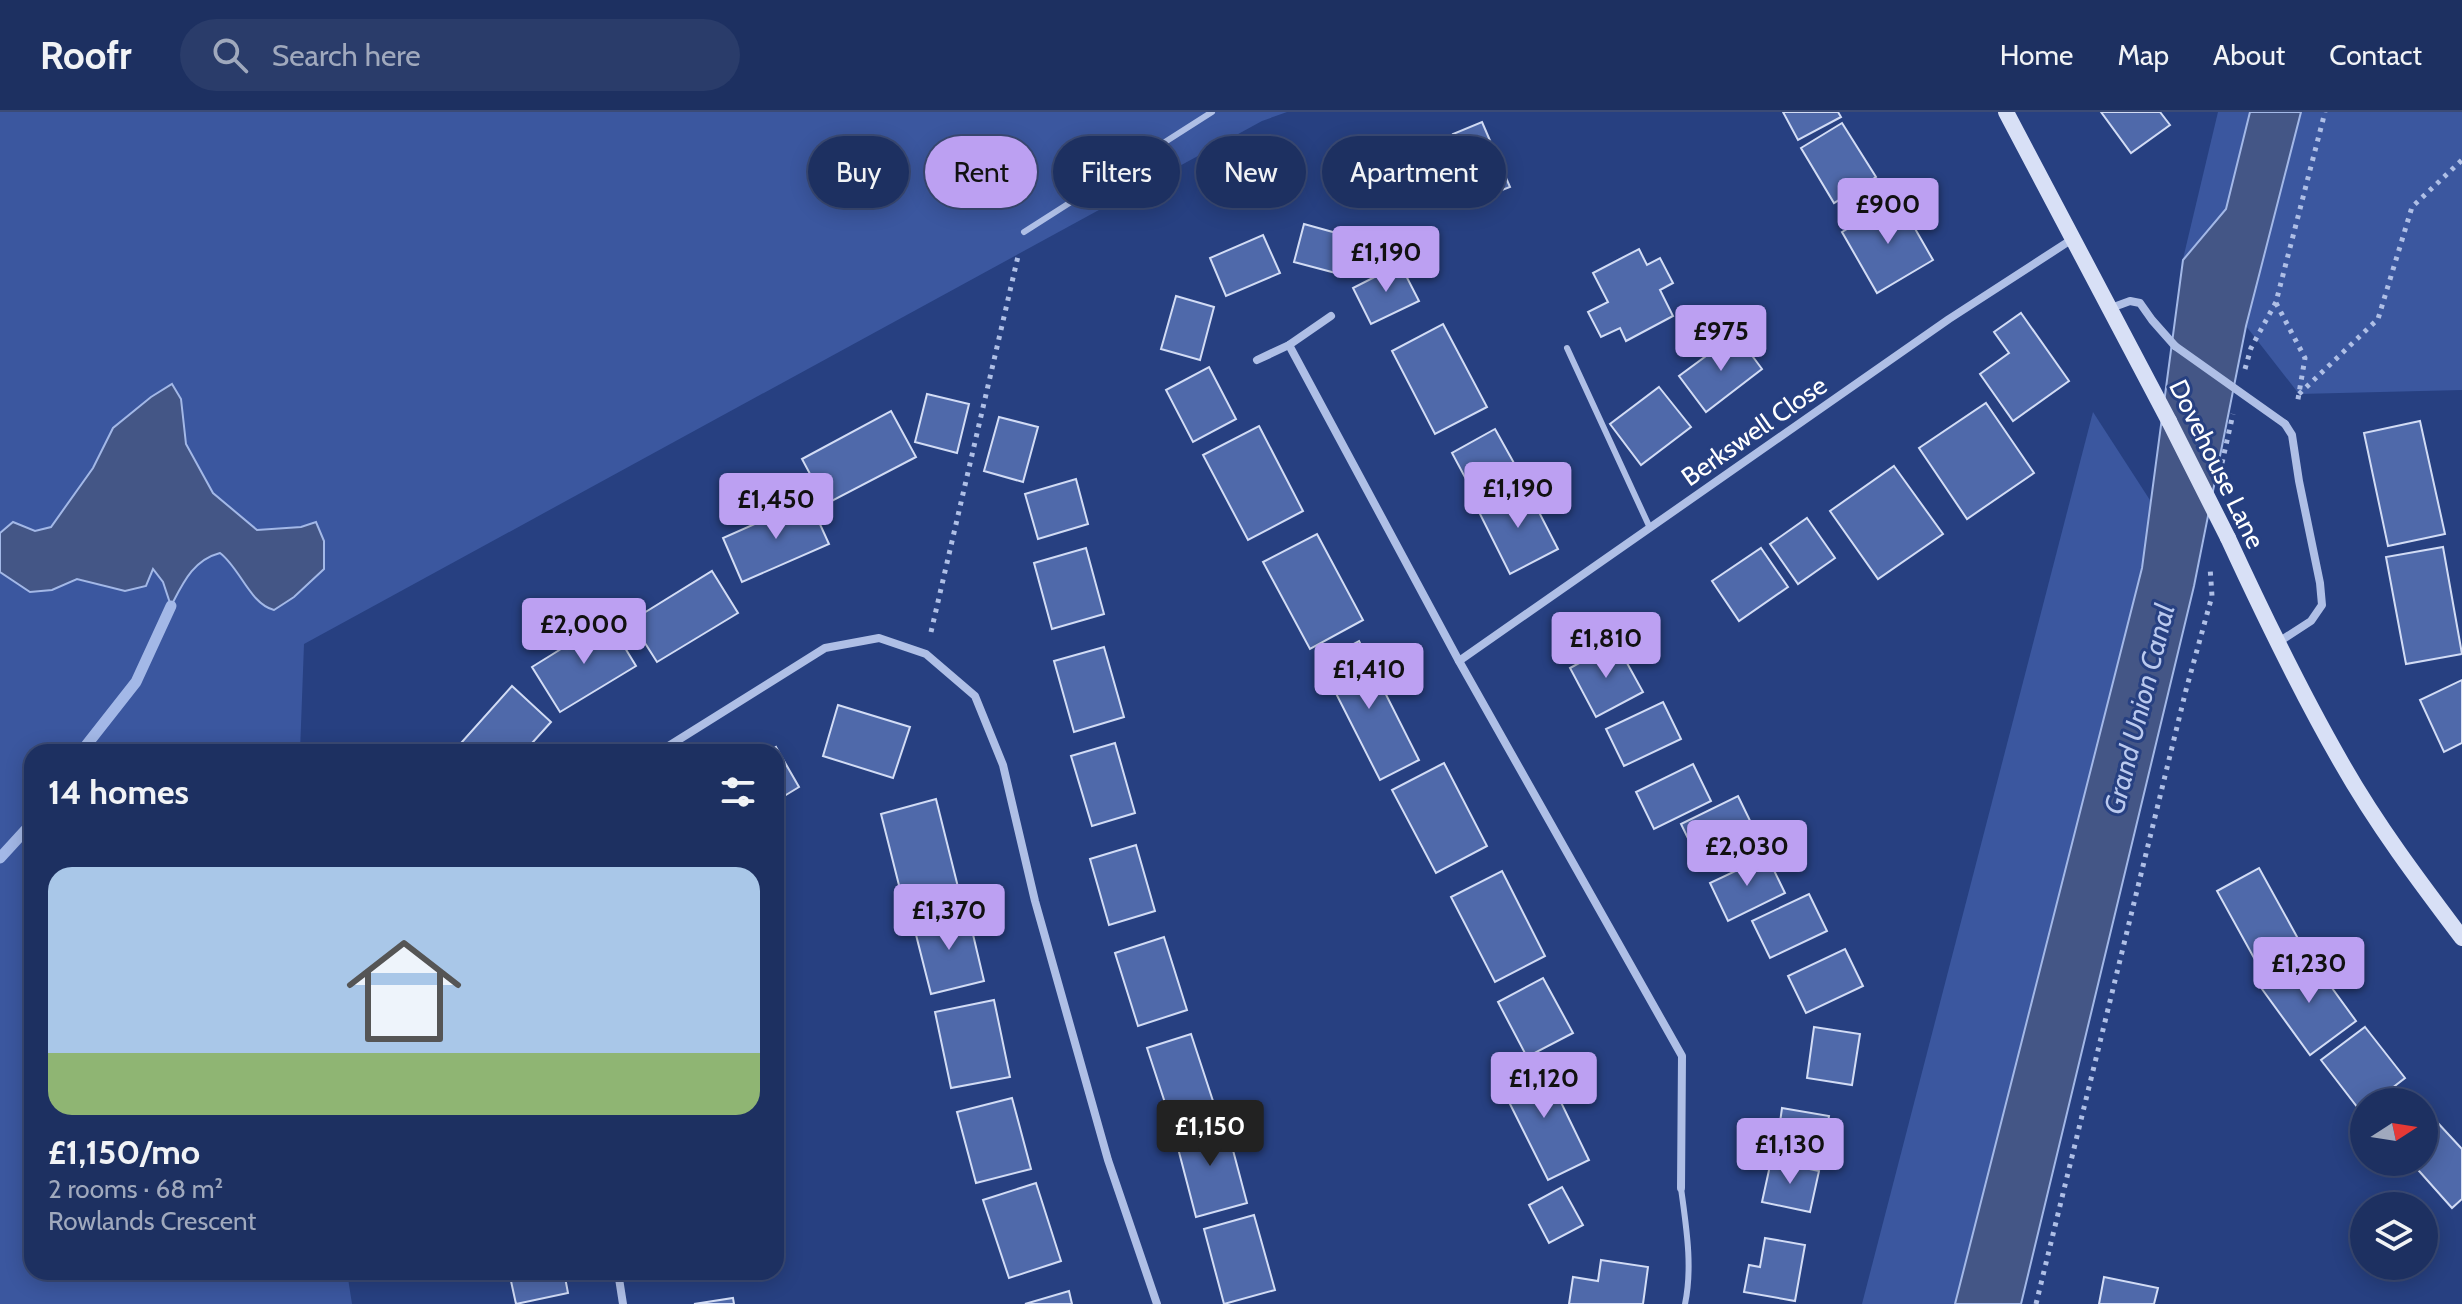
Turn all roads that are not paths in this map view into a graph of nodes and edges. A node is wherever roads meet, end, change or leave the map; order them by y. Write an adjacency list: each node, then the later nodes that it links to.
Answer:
1 (1212, 112): 3 (lane)
2 (2006, 112): 4 (street, Dovehouse Lane)
3 (1024, 232)
4 (2074, 237): 5 (street, Dovehouse Lane); 10 (street, Berkswell Close)
5 (2111, 308): 11 (street, Dovehouse Lane, bridge); 11 (street, Dovehouse Lane, bridge)
6 (1331, 316): 7 (street)
7 (1289, 345): 9 (street); 12 (street)
8 (1567, 348): 10 (lane)
9 (1257, 360)
10 (1650, 528): 12 (street, Berkswell Close)
11 (2276, 643): 14 (street, Dovehouse Lane)
12 (1459, 661): 15 (street)
13 (672, 744): 18 (street)
14 (2462, 938)
15 (1681, 1188): 19 (lane)
16 (619, 1280): 17 (street)
17 (623, 1304)
18 (1157, 1304)
19 (1685, 1304)

